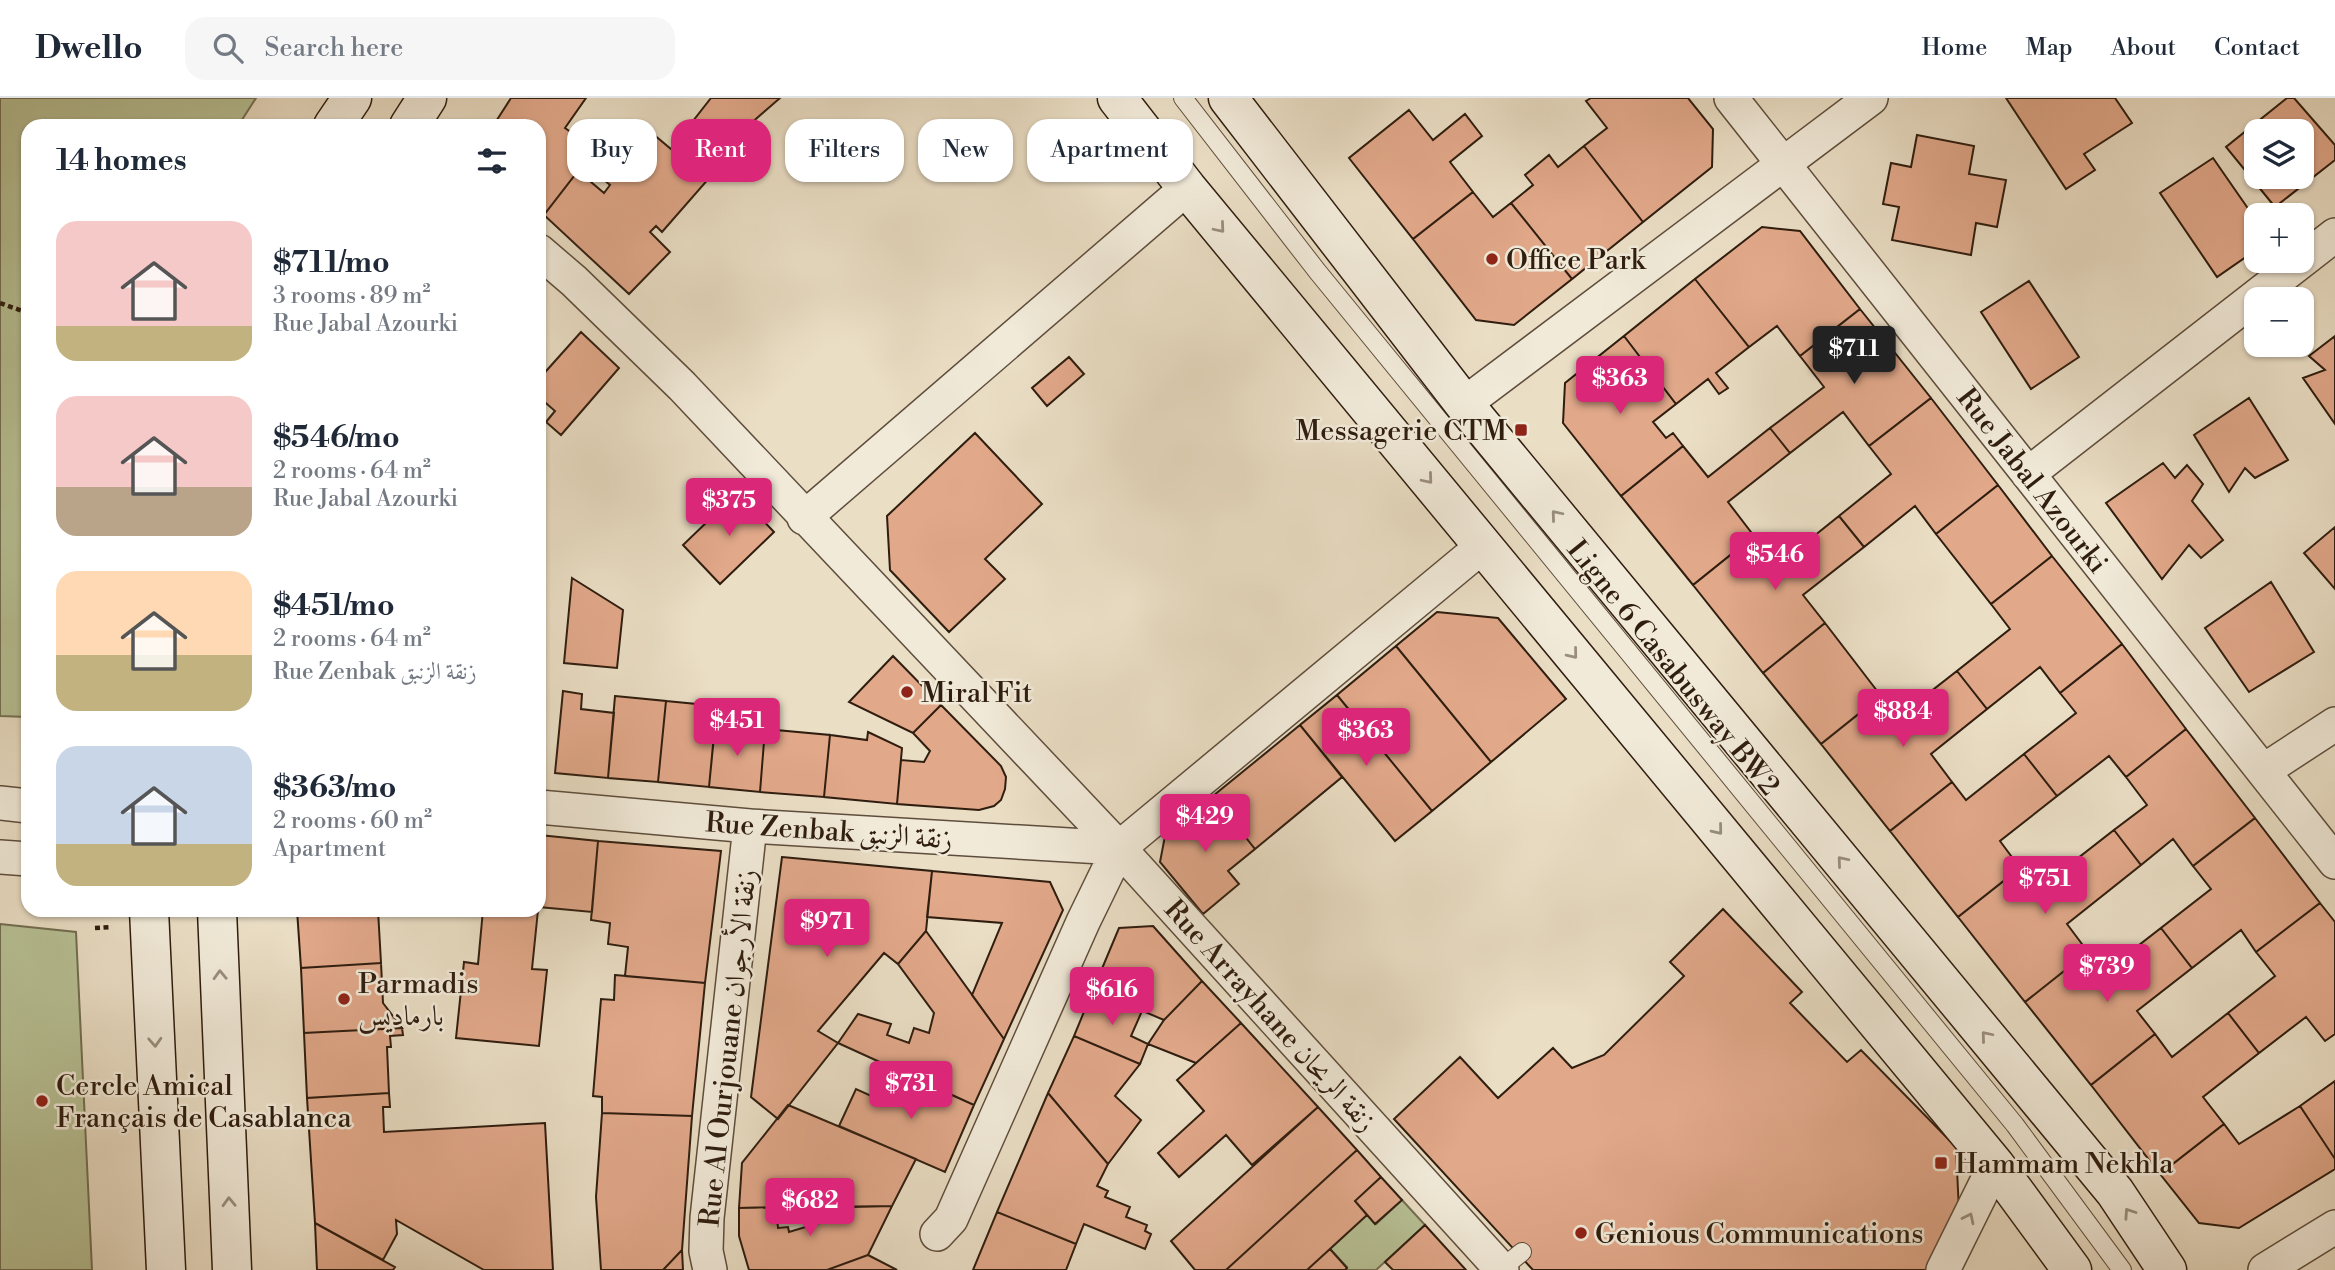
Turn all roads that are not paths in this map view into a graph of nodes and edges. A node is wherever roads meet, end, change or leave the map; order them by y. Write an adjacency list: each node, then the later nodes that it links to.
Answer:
1 (352, 98): 8 (main road)
2 (427, 98): 9 (main road)
3 (1117, 98): 11 (main road)
4 (1184, 98): 39 (lane, Ligne 6 Casabusway BW2)
5 (1228, 98): 14 (main road)
6 (1731, 98): 10 (street, Rue Jabal Azourki)
7 (1871, 98): 10 (street)
8 (338, 119)
9 (414, 119)
10 (1783, 164): 14 (street); 15 (street, Rue Jabal Azourki)
11 (1187, 188): 16 (street); 17 (main road, one-way to 17)
12 (2335, 235): 15 (street)
13 (546, 257): 16 (street, Rue Arrayhane زنقة الريحان)
14 (1464, 404): 40 (main road, one-way to 14)
15 (2028, 474): 19 (street, Rue Jabal Azourki)
16 (804, 518): 24 (street, Rue Arrayhane زنقة الريحان)
17 (1483, 545): 24 (street); 30 (main road, one-way to 30)
18 (2335, 724): 19 (street)
19 (2263, 771): 27 (street, Rue Jabal Azourki)
20 (0, 803): 21 (street)
21 (21, 805)
22 (546, 808): 23 (street, Rue Zenbak زنقة الزنبق)
23 (750, 827): 24 (street, Rue Zenbak زنقة الزنبق); 36 (street, Rue Al Ourjouane زنقة الأرجوان)
24 (1119, 848): 32 (street); 33 (street, Rue Arrayhane زنقة الريحان)
25 (0, 857): 26 (street)
26 (21, 858)
27 (2335, 862)
28 (149, 917): 34 (main road, one-way to 34)
29 (217, 917): 35 (main road, one-way to 29)
30 (1995, 1166): 37 (street, one-way to 30); 38 (main road)
31 (2335, 1227): 41 (street)
32 (937, 1234)
33 (1508, 1264)
34 (166, 1270)
35 (232, 1270)
36 (710, 1270)
37 (1943, 1270)
38 (2072, 1270)
39 (2122, 1270)
40 (2167, 1270)
41 (2265, 1270)

